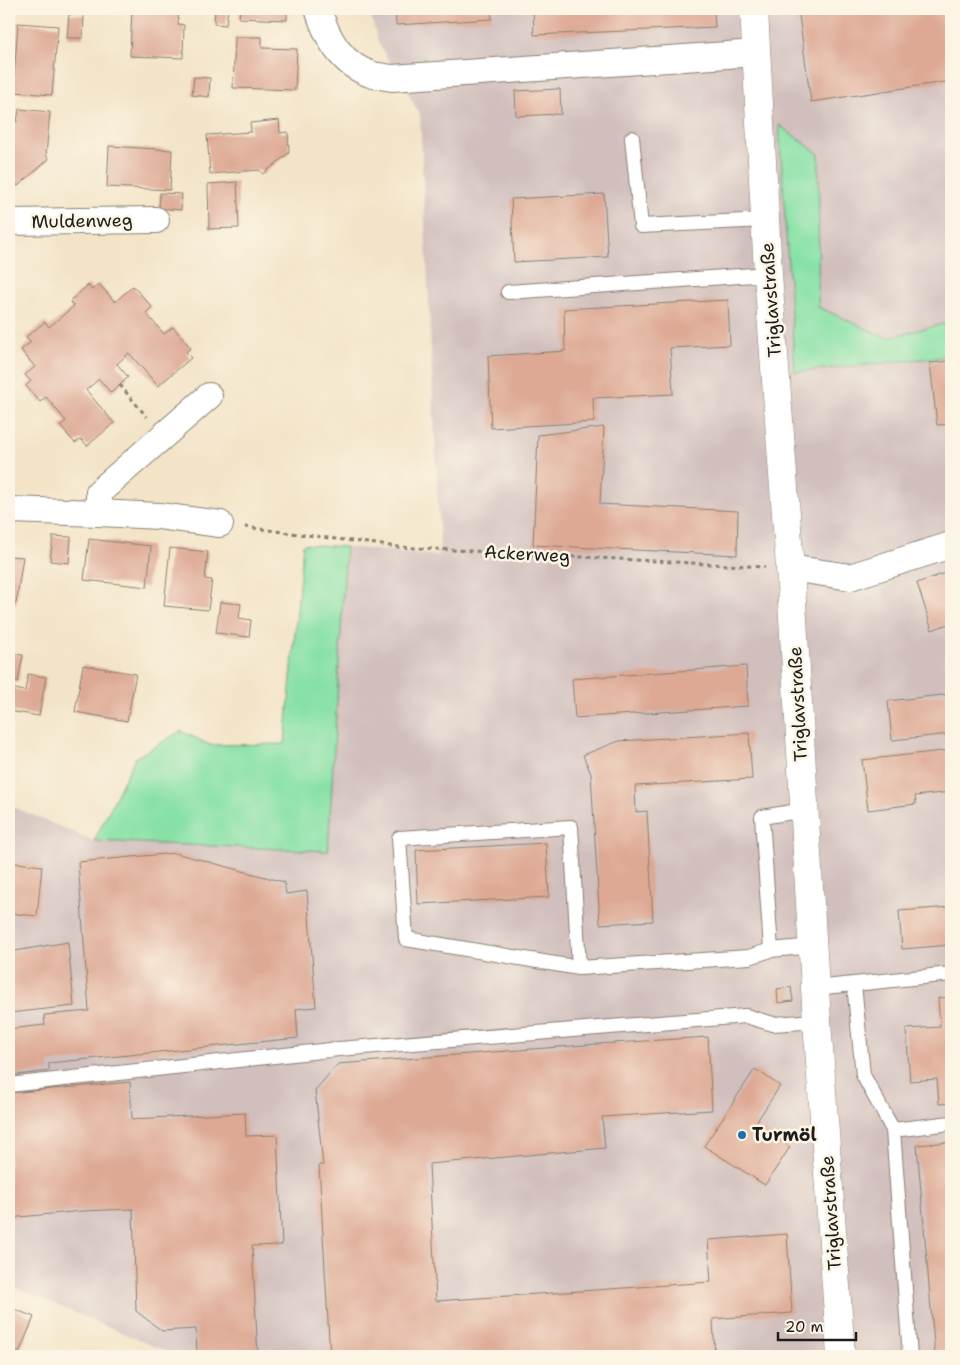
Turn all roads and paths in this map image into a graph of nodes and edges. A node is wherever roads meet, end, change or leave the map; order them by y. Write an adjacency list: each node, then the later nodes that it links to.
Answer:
1 (318, 9): 3 (street)
2 (754, 9): 3 (street, Triglavstraße)
3 (756, 53): 6 (street, Triglavstraße)
4 (632, 138): 6 (lane)
5 (156, 220): 7 (street, Muldenweg)
6 (766, 220): 8 (street, Triglavstraße)
7 (9, 222)
8 (768, 274): 9 (lane); 17 (street, Triglavstraße)
9 (508, 292)
10 (120, 385): 12 (path)
11 (209, 396): 12 (street)
12 (164, 436): 14 (street)
13 (9, 510): 14 (street)
14 (99, 513): 15 (street)
15 (220, 524): 17 (path, Ackerweg)
16 (951, 545): 17 (street)
17 (790, 568): 18 (street, Triglavstraße)
18 (804, 810): 19 (street, Triglavstraße); 20 (lane)
19 (813, 946): 20 (lane); 24 (street, Triglavstraße)
20 (770, 950): 21 (lane)
21 (579, 968): 21 (lane)
22 (951, 974): 23 (lane)
23 (854, 984): 24 (lane); 28 (lane)
24 (815, 988): 25 (street, Triglavstraße)
25 (817, 1021): 26 (lane); 29 (street, Triglavstraße)
26 (9, 1085)
27 (951, 1123): 28 (lane)
28 (893, 1130): 30 (lane)
29 (841, 1356)
30 (910, 1356)

